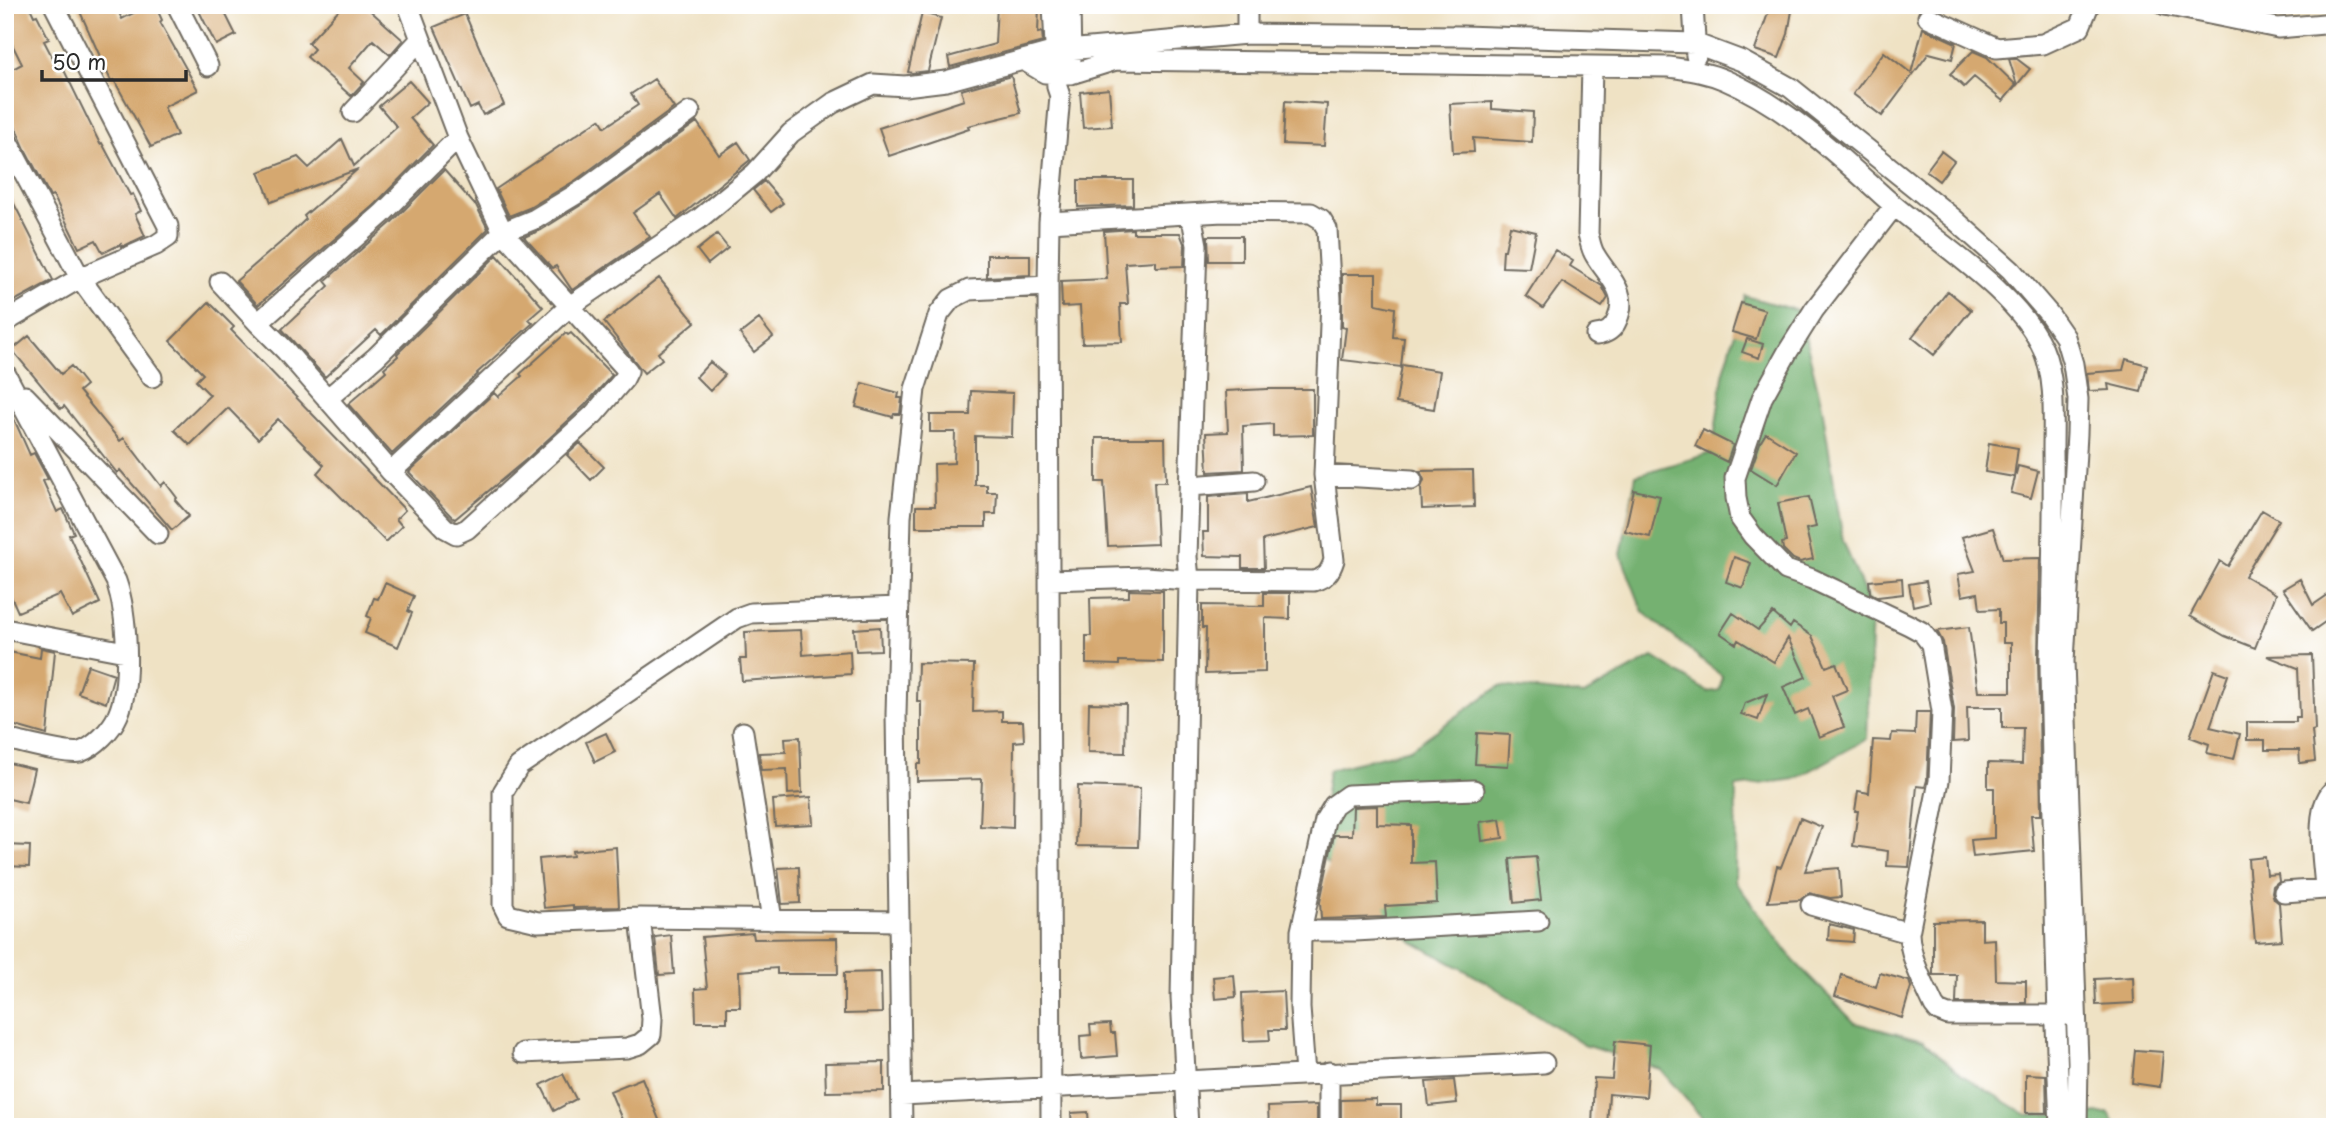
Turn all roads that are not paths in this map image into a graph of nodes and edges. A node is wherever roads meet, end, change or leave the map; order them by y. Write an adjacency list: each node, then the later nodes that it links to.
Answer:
1 (54, 5): 31 (street)
2 (177, 5): 18 (street)
3 (408, 5): 13 (street)
4 (1053, 5): 15 (street)
5 (1070, 5): 15 (street)
6 (1247, 5): 12 (street)
7 (1693, 5): 14 (street)
8 (2089, 5): 10 (street)
9 (2165, 5): 11 (street)
10 (1928, 17)
11 (2335, 23)
12 (1247, 34): 14 (street); 15 (street)
13 (420, 40): 21 (street); 24 (street)
14 (1694, 43): 19 (street); 25 (street)
15 (1063, 51): 16 (street); 20 (street)
16 (1025, 61): 20 (street); 34 (street)
17 (1592, 65): 19 (street); 20 (street); 37 (street)
18 (208, 66)
19 (1699, 71): 26 (street)
20 (1064, 74): 28 (street)
21 (353, 112)
22 (690, 112): 30 (street)
23 (5, 137): 31 (street)
24 (458, 138): 30 (street); 36 (street)
25 (1928, 200): 29 (street); 64 (street)
26 (1894, 206): 29 (street); 63 (street)
27 (1187, 214): 28 (street); 42 (street); 45 (street)
28 (1049, 222): 33 (street)
29 (1915, 222): 64 (street)
30 (503, 232): 34 (street); 40 (street)
31 (80, 278): 35 (street); 39 (street)
32 (220, 282): 36 (street)
33 (1048, 286): 47 (street); 49 (street)
34 (570, 306): 41 (street); 41 (street)
35 (5, 322)
36 (257, 323): 40 (street)
37 (1596, 335)
38 (7, 375): 46 (street); 51 (street)
39 (152, 377)
40 (327, 399): 41 (street)
41 (391, 472)
42 (1324, 475): 43 (street); 48 (street)
43 (1412, 480)
44 (1254, 481): 45 (street)
45 (1191, 486): 48 (street)
46 (158, 534)
47 (1050, 580): 48 (street); 70 (street)
48 (1189, 580): 69 (street)
49 (899, 607): 58 (street); 60 (street)
50 (7, 626): 51 (street)
51 (125, 652): 53 (street)
52 (743, 732): 59 (street)
53 (5, 739)
54 (2335, 789): 56 (street)
55 (1474, 790): 62 (street)
56 (2284, 892)
57 (1811, 905): 63 (street)
58 (640, 918): 59 (street); 65 (street)
59 (772, 919): 60 (street)
60 (899, 921): 71 (street)
61 (1538, 921): 62 (street)
62 (1301, 931): 68 (street)
63 (1909, 933): 64 (street)
64 (2067, 1015): 76 (street); 77 (street)
65 (523, 1054)
66 (1544, 1063): 67 (street)
67 (1329, 1072): 68 (street); 75 (street)
68 (1305, 1074): 69 (street)
69 (1187, 1081): 70 (street); 74 (street)
70 (1050, 1087): 71 (street); 73 (street)
71 (902, 1095): 72 (street)
72 (902, 1127)
73 (1051, 1127)
74 (1188, 1127)
75 (1329, 1127)
76 (2060, 1127)
77 (2077, 1127)

